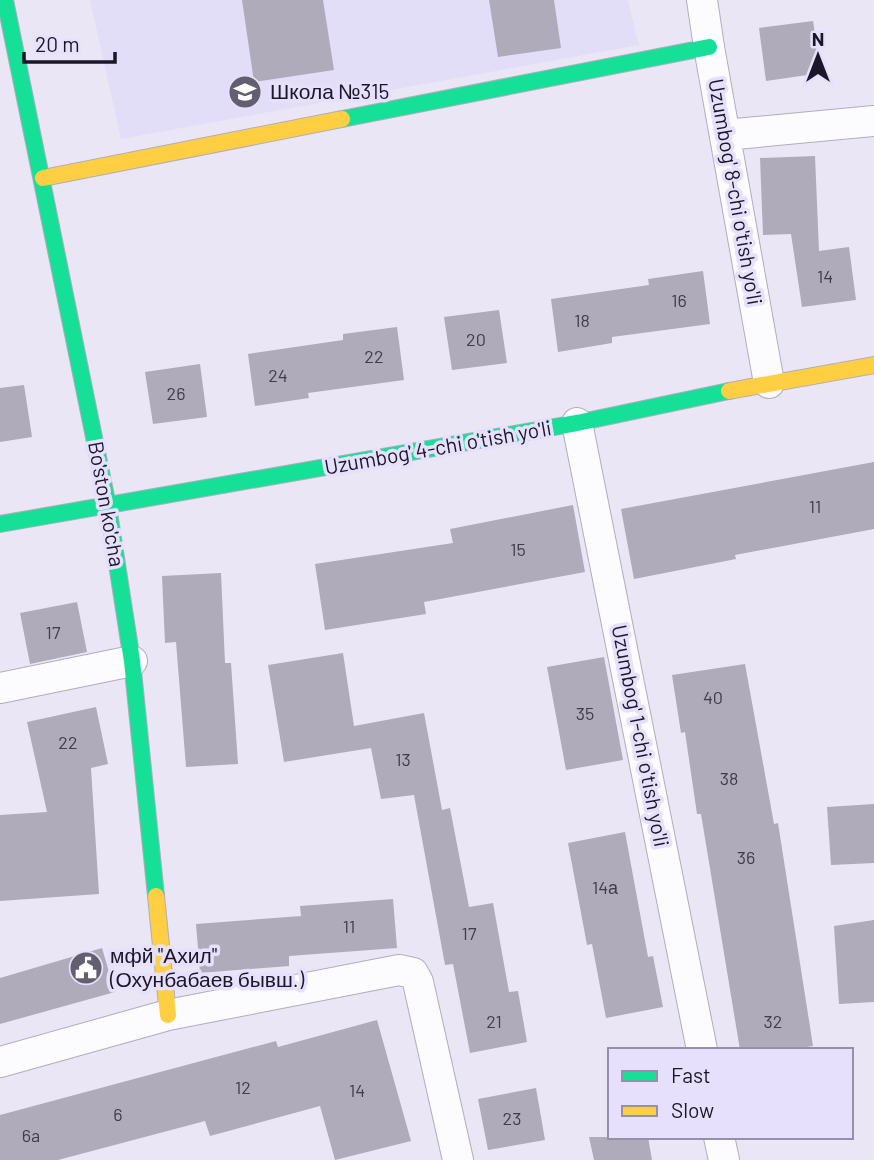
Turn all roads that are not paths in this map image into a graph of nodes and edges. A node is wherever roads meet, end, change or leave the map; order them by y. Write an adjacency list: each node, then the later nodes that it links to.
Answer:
1 (5, 0): 4 (street, Bo'ston ko'cha)
2 (702, 0): 3 (street, Uzumbog' 8-chi o'tish yo'li)
3 (709, 47): 6 (street, Uzumbog' 8-chi o'tish yo'li); 7 (street)
4 (10, 77): 7 (street, Bo'ston ko'cha)
5 (874, 121): 6 (street)
6 (725, 135): 9 (street, Uzumbog' 8-chi o'tish yo'li)
7 (43, 178): 11 (street, Bo'ston ko'cha)
8 (874, 365): 9 (street, Uzumbog' 4-chi o'tish yo'li)
9 (769, 383): 10 (street, Uzumbog' 4-chi o'tish yo'li)
10 (577, 423): 11 (street, Uzumbog' 4-chi o'tish yo'li); 16 (street, Uzumbog' 1-chi o'tish yo'li)
11 (108, 506): 12 (street, Uzumbog' 4-chi o'tish yo'li); 13 (street, Bo'ston ko'cha)
12 (0, 524)
13 (132, 661): 14 (street); 15 (street, Bo'ston ko'cha)
14 (0, 688)
15 (169, 1015): 17 (street); 19 (street)
16 (702, 1048)
17 (0, 1062)
18 (719, 1139): 20 (street)
19 (458, 1160)
20 (724, 1160)

